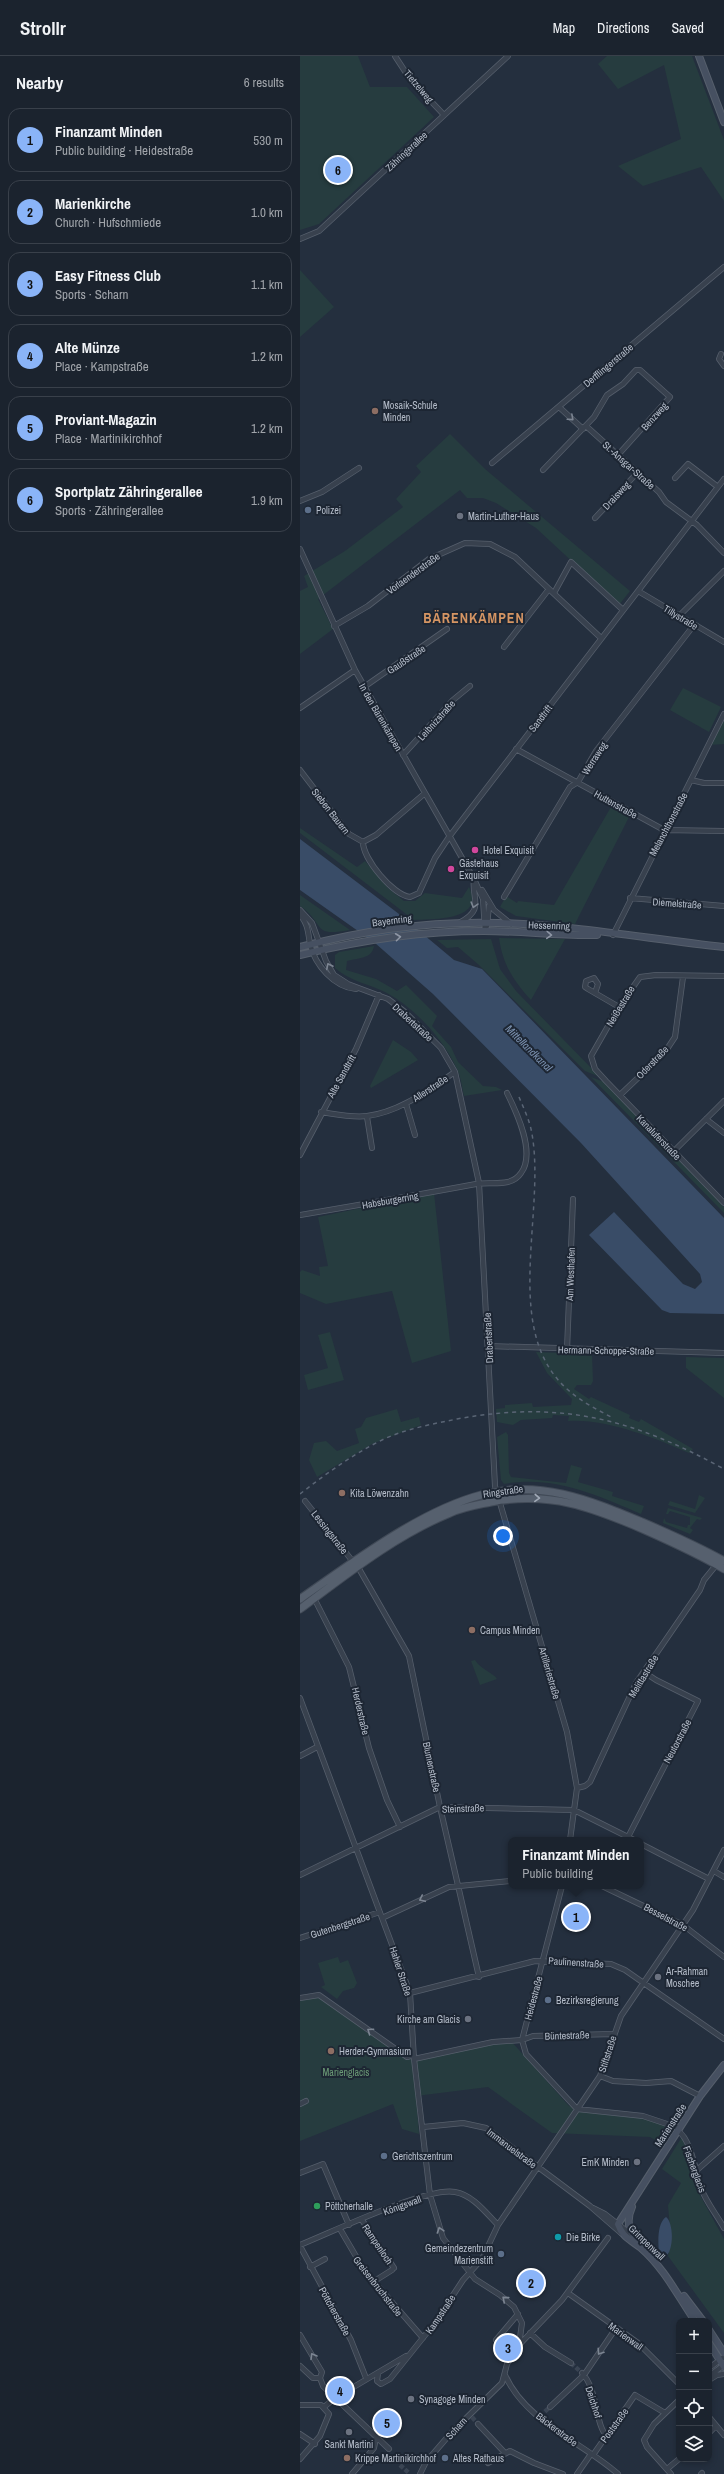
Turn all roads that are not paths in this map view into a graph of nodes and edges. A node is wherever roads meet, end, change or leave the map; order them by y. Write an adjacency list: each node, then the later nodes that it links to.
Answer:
1 (396, 56): 4 (street, Tietzelweg)
2 (508, 56): 4 (street, Zähringerallee)
3 (698, 56): 5 (street)
4 (444, 115): 6 (street, Zähringerallee)
5 (724, 122)
6 (300, 239)
7 (724, 266): 10 (street, Derfflingerstraße)
8 (721, 354): 9 (street)
9 (724, 366)
10 (559, 407): 11 (street, St.-Ansgar-Straße, one-way to 11); 13 (street, Derfflingerstraße)
11 (585, 427): 12 (street, St.-Ansgar-Straße); 12 (street, Benzweg); 15 (street)
12 (618, 455): 16 (street, St.-Ansgar-Straße)
13 (492, 463)
14 (358, 468): 20 (street)
15 (544, 470)
16 (638, 472): 21 (street, Draisweg); 22 (street, St.-Ansgar-Straße)
17 (675, 478): 19 (street)
18 (724, 479): 19 (street, Sandtrift)
19 (718, 487): 22 (street, Sandtrift)
20 (300, 501)
21 (595, 518)
22 (692, 520): 24 (street, St.-Ansgar-Straße); 27 (street, Sandtrift)
23 (300, 550): 32 (street, In den Bärenkämpen)
24 (724, 553)
25 (724, 571): 30 (street)
26 (549, 589): 28 (street, Vorlaenderstraße); 32 (street, Vorlaenderstraße); 36 (street)
27 (638, 591): 29 (street, Sandtrift); 30 (street, Tillystraße)
28 (554, 593): 29 (street); 34 (street, Vorlaenderstraße)
29 (623, 610): 34 (street, Sandtrift)
30 (679, 616): 31 (street, Tillystraße)
31 (694, 625): 35 (street, Tillystraße); 46 (street, Werraweg)
32 (334, 626): 37 (street, In den Bärenkämpen)
33 (447, 629): 39 (street, Gaußstraße)
34 (601, 638): 42 (street, Sandtrift)
35 (724, 642)
36 (504, 647)
37 (355, 670): 39 (street, In den Bärenkämpen); 40 (street)
38 (470, 686): 43 (street, Leibnizstraße)
39 (364, 687): 43 (street, In den Bärenkämpen)
40 (300, 708)
41 (724, 714): 45 (street, Melanchthonstraße)
42 (516, 749): 46 (street, Huttenstraße); 51 (street, Sandtrift)
43 (404, 755): 48 (street, In den Bärenkämpen)
44 (300, 770): 52 (street, Sieben Bauern)
45 (691, 780): 47 (street); 49 (street, Melanchthonstraße)
46 (578, 782): 49 (street, Huttenstraße); 54 (street, Werraweg)
47 (724, 783)
48 (424, 794): 51 (street, In den Bärenkämpen); 52 (street)
49 (664, 830): 50 (street, Huttenstraße); 55 (street, Melanchthonstraße)
50 (724, 832)
51 (449, 836): 52 (street, Sandtrift); 53 (street, In den Bärenkämpen)
52 (363, 842)
53 (474, 879): 56 (street, In den Bärenkämpen); 60 (street, In den Bärenkämpen); 61 (street, In den Bärenkämpen, one-way to 61)
54 (504, 897)
55 (630, 898): 57 (street, Diemelstraße); 64 (street, Melanchthonstraße)
56 (489, 904): 60 (street, In den Bärenkämpen); 62 (street, In den Bärenkämpen)
57 (724, 906)
58 (300, 910): 65 (street, Drabertstraße)
59 (300, 915): 66 (street, Drabertstraße)
60 (485, 923): 61 (street, Bayernring); 62 (street, Hessenring); 63 (street, In den Bärenkämpen)
61 (457, 924): 65 (street, Bayernring)
62 (511, 924): 64 (street, Hessenring)
63 (485, 931): 64 (street, Hessenring, one-way to 64); 69 (street, Bayernring, one-way to 63)
64 (613, 935): 68 (street, Hessenring)
65 (320, 942): 66 (street, Bayernring); 69 (street, Drabertstraße)
66 (311, 944): 67 (street, Bayernring); 70 (street, Drabertstraße)
67 (300, 947)
68 (724, 947)
69 (323, 950): 70 (street, Bayernring); 74 (street, Drabertstraße, one-way to 69)
70 (313, 952): 71 (street, Bayernring); 74 (street, Drabertstraße)
71 (300, 955)
72 (724, 976): 73 (street, Neißestraße)
73 (683, 977): 77 (street, Neißestraße); 81 (street, Oderstraße)
74 (364, 990): 76 (street, Drabertstraße)
75 (595, 993): 77 (street)
76 (379, 995): 79 (street, Drabertstraße); 84 (street, Alte Sandtrift)
77 (619, 1008): 78 (street, Neißestraße)
78 (595, 1070): 81 (street, Kanaluferstraße)
79 (455, 1072): 83 (street, Allerstraße); 92 (street, Drabertstraße)
80 (507, 1093): 92 (street)
81 (620, 1095): 90 (street, Kanaluferstraße)
82 (724, 1101): 86 (street)
83 (406, 1104): 85 (street, Allerstraße); 88 (street, Allerstraße)
84 (321, 1112): 85 (street, Allerstraße); 91 (street, Alte Sandtrift)
85 (367, 1116): 89 (street)
86 (706, 1119): 87 (street); 90 (street)
87 (724, 1133)
88 (415, 1135)
89 (372, 1148)
90 (674, 1151): 94 (street, Kanaluferstraße)
91 (300, 1155)
92 (479, 1183): 95 (street, Habsburgerring); 96 (street, Drabertstraße)
93 (573, 1199): 97 (street, Am Westhafen)
94 (724, 1203)
95 (300, 1215)
96 (488, 1346): 97 (street, Hermann-Schoppe-Straße); 99 (street, Drabertstraße)
97 (567, 1350): 98 (street, Hermann-Schoppe-Straße)
98 (724, 1353)
99 (496, 1492): 101 (street, Artilleriestraße); 102 (main road, Ringstraße); 103 (main road, Ringstraße)
100 (305, 1501): 103 (street, Lessingstraße)
101 (499, 1501): 102 (main road, Ringstraße, one-way to 102); 103 (main road, Ringstraße); 112 (street, Artilleriestraße)
102 (721, 1560): 104 (main road, Ringstraße); 108 (street, Melittastraße)
103 (356, 1565): 105 (main road, Ringstraße); 106 (main road, Ringstraße); 113 (street, Blumenstraße)
104 (724, 1569)
105 (314, 1598): 107 (main road, Ringstraße); 115 (street, Herderstraße)
106 (300, 1599)
107 (300, 1609)
108 (644, 1672): 112 (street, Melittastraße); 117 (street, Neutorstraße)
109 (300, 1698): 110 (street, Hahler Straße)
110 (317, 1747): 111 (street); 119 (street, Hahler Straße)
111 (300, 1756)
112 (576, 1788): 114 (street, Artilleriestraße)
113 (440, 1807): 114 (street, Steinstraße); 115 (street, Steinstraße); 126 (street, Blumenstraße)
114 (574, 1810): 116 (street); 117 (street, Steinstraße)
115 (400, 1827): 119 (street, Steinstraße)
116 (570, 1837)
117 (628, 1837)
118 (644, 1846): 124 (street)
119 (355, 1848): 122 (street, Steinstraße); 129 (street, Hahler Straße)
120 (724, 1850): 121 (street, Stiftstraße)
121 (714, 1871): 123 (street); 124 (street, Stiftstraße)
122 (300, 1875)
123 (724, 1877)
124 (709, 1879): 131 (street, Stiftstraße)
125 (508, 1881): 126 (street)
126 (458, 1885): 130 (street, one-way to 130); 135 (street, Blumenstraße)
127 (561, 1889): 134 (street, Heidestraße)
128 (612, 1889): 131 (street, Besselstraße)
129 (380, 1912): 130 (street, Hahler Straße); 132 (street, Gutenbergstraße)
130 (382, 1918): 137 (street, Hahler Straße)
131 (683, 1925): 133 (street, Besselstraße); 136 (street, Stiftstraße)
132 (300, 1938)
133 (724, 1957)
134 (544, 1960): 135 (street, Paulinenstraße); 136 (street, Paulinenstraße); 141 (street, Heidestraße)
135 (479, 1977): 137 (street, Paulinenstraße)
136 (644, 1983): 139 (street, Stiftstraße); 140 (street, Paulinenstraße)
137 (410, 1993): 142 (street, Hahler Straße)
138 (300, 1998): 142 (street, one-way to 138)
139 (614, 2034): 141 (street, Büntestraße); 144 (street, Stiftstraße)
140 (724, 2039)
141 (522, 2040): 142 (street); 148 (street)
142 (414, 2057): 149 (street, Hahler Straße)
143 (724, 2065): 145 (street, Marienstraße)
144 (600, 2076): 145 (street); 148 (street, Stiftstraße)
145 (700, 2096): 150 (street, Marienstraße)
146 (306, 2101): 147 (street)
147 (300, 2104)
148 (577, 2109): 150 (street); 152 (street, Stiftstraße)
149 (423, 2127): 152 (street, Immanuelstraße); 155 (street, Hahler Straße)
150 (678, 2130): 153 (street, Fischerglacis); 156 (street, Marienstraße)
151 (724, 2146): 153 (street)
152 (537, 2167): 157 (street, Immanuelstraße); 161 (street, Stiftstraße)
153 (697, 2170): 162 (street, Fischerglacis)
154 (300, 2173): 160 (street)
155 (430, 2195): 158 (street, Königswall); 161 (street, Königswall); 170 (street, Hahler Straße, one-way to 155)
156 (636, 2198): 159 (street, Marienstraße); 165 (street, Marienstraße)
157 (590, 2206): 159 (street, Immanuelstraße); 164 (street, Immanuelstraße)
158 (362, 2220): 160 (street, Königswall); 171 (street, Rampenloch)
159 (618, 2224): 164 (street, Grimpenwall); 165 (street, Grimpenwall)
160 (349, 2225): 163 (street, Königswall)
161 (498, 2225): 170 (street, Stiftstraße)
162 (724, 2228)
163 (340, 2229): 167 (street, Königswall); 171 (street, Greisenbruchstraße)
164 (621, 2233): 174 (street, Grimpenwall)
165 (632, 2235): 175 (street, Grimpenwall)
166 (608, 2238): 172 (street)
167 (300, 2246): 169 (street, Pöttcherstraße)
168 (325, 2260): 169 (street)
169 (310, 2267): 195 (street, Pöttcherstraße)
170 (470, 2273): 173 (street, Hahler Straße, one-way to 170); 180 (street, Kampstraße)
171 (373, 2282): 180 (street, Greisenbruchstraße)
172 (568, 2293): 176 (street, Marienwall); 177 (street)
173 (518, 2314): 181 (street); 182 (street)
174 (693, 2318)
175 (701, 2318)
176 (616, 2328): 192 (street, Deichhof, one-way to 192); 198 (street, Marienwall)
177 (530, 2333): 182 (street); 186 (street)
178 (300, 2335): 197 (street, one-way to 178)
179 (712, 2335): 184 (street)
180 (423, 2338): 185 (street, Kampstraße)
181 (496, 2340)
182 (519, 2346): 194 (street, Scharn)
183 (712, 2347): 187 (street)
184 (724, 2353)
185 (410, 2354): 190 (street, Kampstraße); 190 (street, Kampstraße)
186 (571, 2363)
187 (723, 2363): 189 (street); 191 (street)
188 (300, 2366): 197 (street)
189 (712, 2367)
190 (378, 2373): 195 (street, Kampstraße)
191 (712, 2373)
192 (583, 2374): 203 (street); 211 (street, Deichhof)
193 (724, 2374): 196 (street)
194 (505, 2375): 216 (street, Bäckerstraße); 219 (street, Scharn)
195 (366, 2378): 199 (street, Kampstraße)
196 (712, 2378)
197 (321, 2379): 199 (street)
198 (676, 2381)
199 (335, 2398): 202 (street, Kampstraße); 212 (street)
200 (676, 2403): 204 (street)
201 (300, 2405): 202 (street)
202 (324, 2407): 213 (street)
203 (550, 2407)
204 (665, 2413): 211 (street, Poststraße); 222 (street)
205 (712, 2421): 207 (street)
206 (478, 2424): 215 (street)
207 (716, 2426): 208 (street); 210 (street)
208 (712, 2430)
209 (300, 2434): 213 (street)
210 (724, 2435)
211 (607, 2436): 216 (street, Poststraße)
212 (376, 2438): 214 (street); 223 (street)
213 (314, 2444): 218 (street)
214 (389, 2449)
215 (505, 2453): 221 (street); 225 (street)
216 (592, 2454): 226 (street, Poststraße); 227 (street, Bäckerstraße)
217 (422, 2458): 219 (street)
218 (300, 2459)
219 (426, 2462): 224 (street, Scharn)
220 (676, 2462): 222 (street)
221 (488, 2463)
222 (667, 2469): 228 (street)
223 (352, 2474)
224 (420, 2474)
225 (563, 2474)
226 (578, 2474)
227 (618, 2474)
228 (671, 2474)

